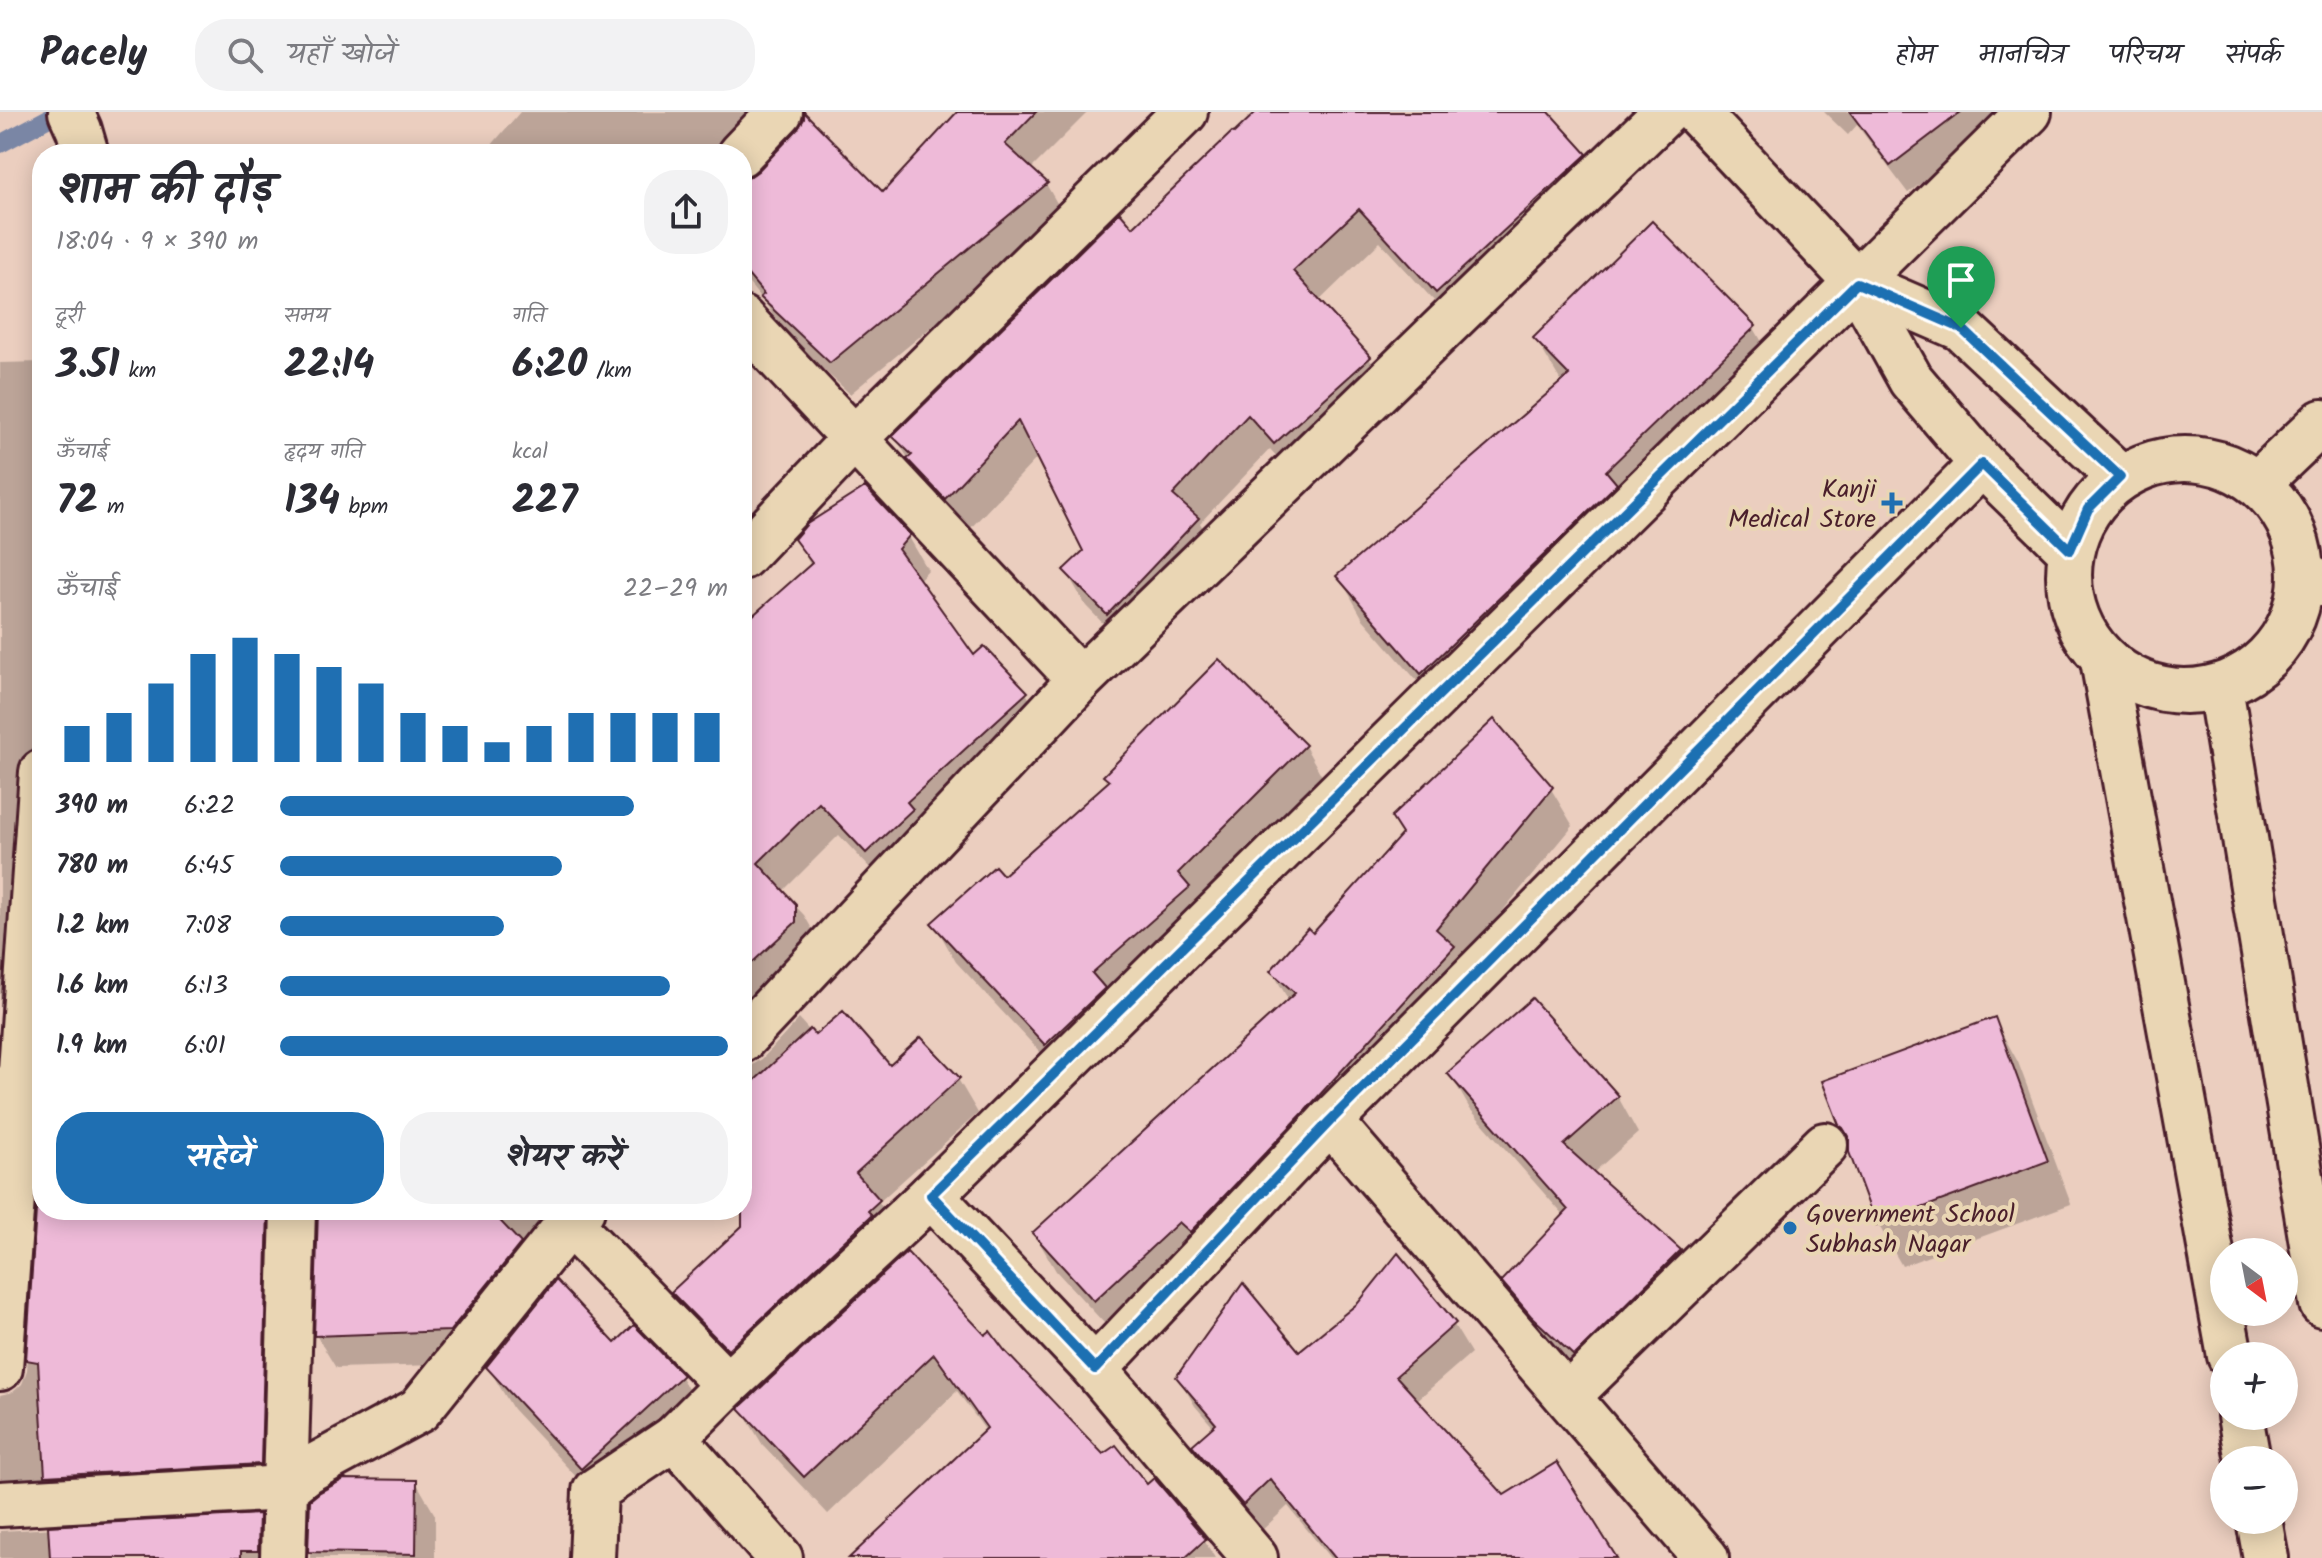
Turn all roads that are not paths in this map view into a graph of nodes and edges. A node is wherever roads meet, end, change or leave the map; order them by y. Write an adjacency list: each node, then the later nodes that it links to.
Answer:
1 (780, 112): 6 (street)
2 (1185, 112): 10 (street)
3 (1666, 112): 18 (street)
4 (1696, 112): 7 (street)
5 (2029, 112): 7 (street)
6 (750, 144)
7 (1857, 283): 11 (street); 12 (street); 24 (street)
8 (752, 330): 10 (street)
9 (2322, 422): 13 (street)
10 (854, 439): 14 (street); 18 (street)
11 (1982, 464): 15 (street); 22 (street)
12 (2120, 477): 13 (street); 15 (street)
13 (2258, 483): 16 (street)
14 (752, 546)
15 (2070, 550): 17 (street)
16 (2316, 571): 19 (street)
17 (2103, 660): 19 (street); 29 (street)
18 (1080, 680): 21 (street)
19 (2220, 687): 28 (street)
20 (32, 914): 30 (street)
21 (752, 1029)
22 (1330, 1121): 31 (street); 33 (street)
23 (1825, 1145): 33 (street)
24 (931, 1195): 31 (street); 32 (street)
25 (293, 1220): 35 (street)
26 (574, 1220): 35 (street)
27 (579, 1220): 32 (street)
28 (2322, 1304)
29 (2227, 1342)
30 (0, 1368)
31 (1095, 1369): 41 (street)
32 (727, 1385): 34 (street)
33 (1568, 1396): 42 (street)
34 (674, 1438): 39 (street); 40 (street)
35 (285, 1488): 36 (street); 38 (street)
36 (0, 1504)
37 (2262, 1534): 43 (street)
38 (283, 1558)
39 (592, 1558)
40 (780, 1558)
41 (1255, 1558)
42 (1706, 1558)
43 (2266, 1558)

